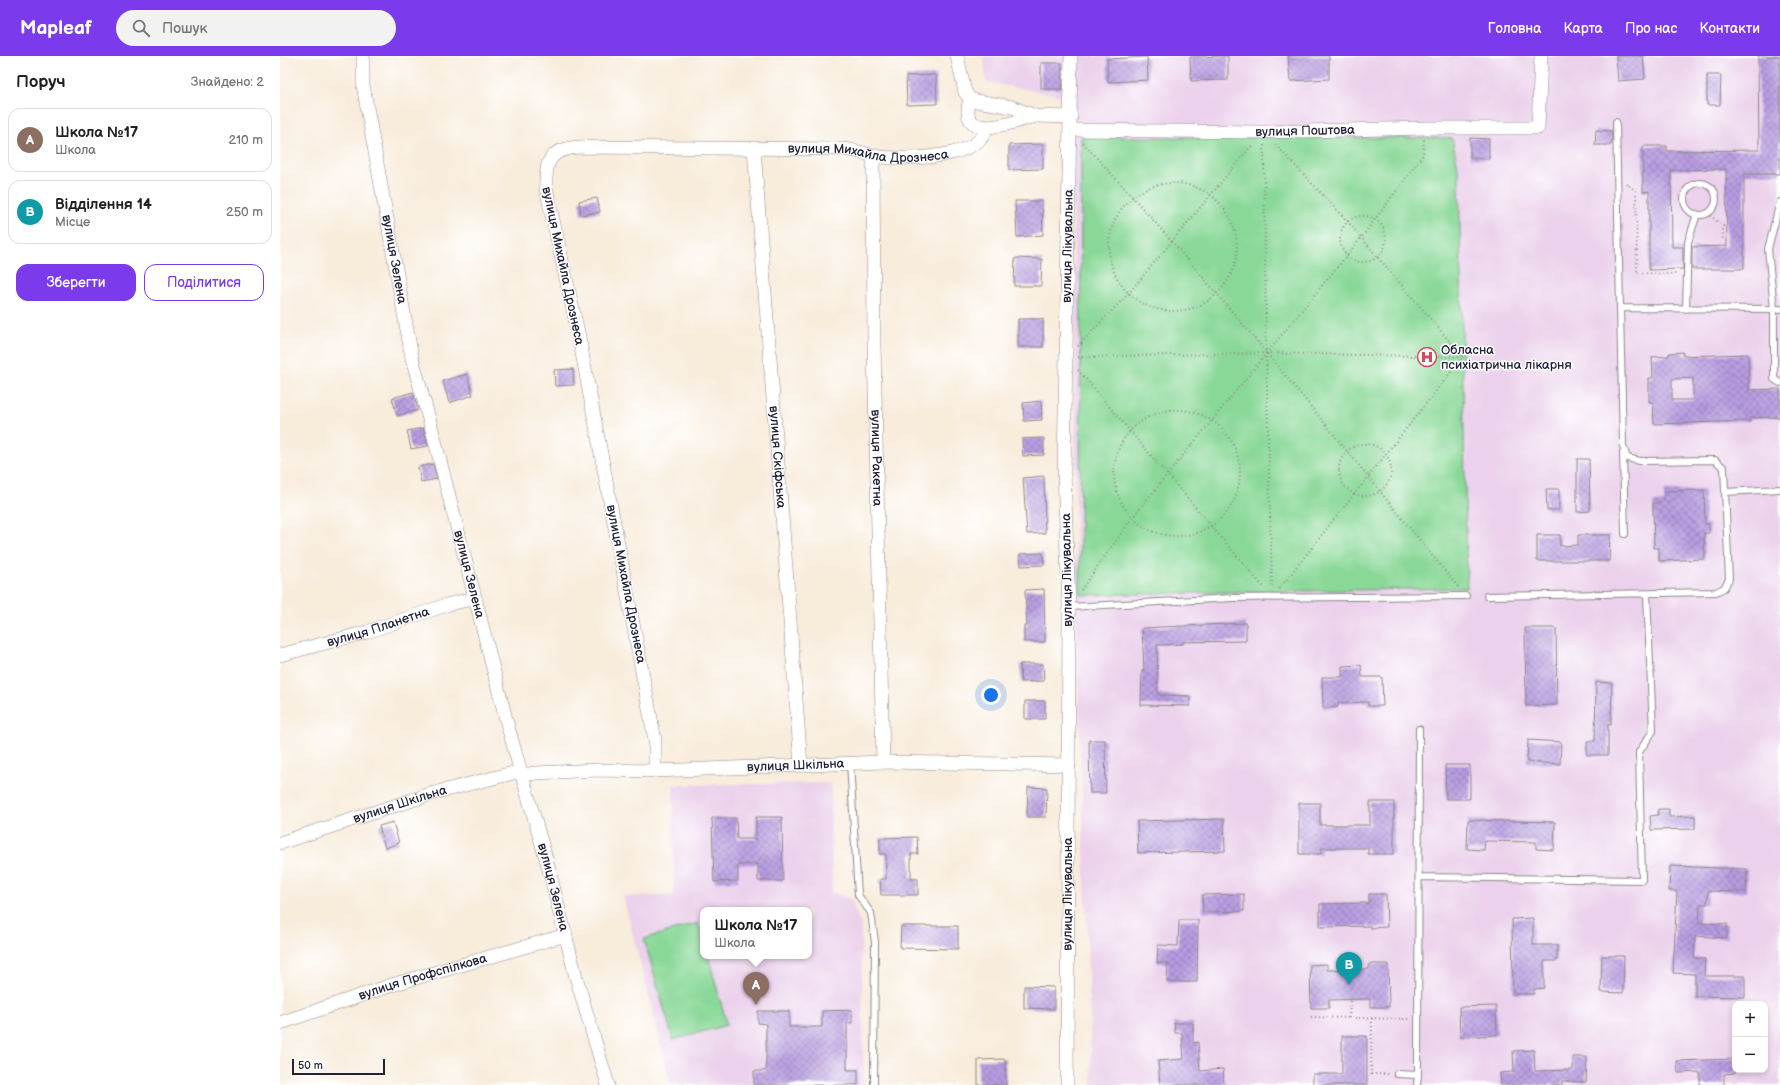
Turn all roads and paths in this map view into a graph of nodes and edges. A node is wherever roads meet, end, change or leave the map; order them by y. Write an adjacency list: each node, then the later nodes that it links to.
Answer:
1 (363, 56): 55 (street, вулиця Зелена)
2 (957, 56): 5 (street)
3 (1071, 56): 7 (street, вулиця Лікувальна)
4 (1541, 56): 10 (street, вулиця Поштова)
5 (970, 99): 6 (street); 9 (street)
6 (1035, 116): 7 (street); 9 (street)
7 (1071, 117): 11 (street, вулиця Лікувальна)
8 (1616, 122): 15 (lane)
9 (986, 128): 14 (street, вулиця Михайла Дрознеса)
10 (1424, 128): 12 (street, вулиця Поштова); 21 (path)
11 (1071, 130): 12 (street, вулиця Поштова); 17 (path); 35 (street, вулиця Лікувальна)
12 (1263, 132): 16 (path); 22 (path); 34 (path)
13 (754, 149): 14 (street, вулиця Михайла Дрознеса); 62 (street, вулиця Скіфська); 64 (street, вулиця Михайла Дрознеса)
14 (874, 155): 60 (street, вулиця Ракетна)
15 (1617, 175): 28 (path); 31 (lane)
16 (1211, 196): 17 (path); 25 (path); 30 (path)
17 (1134, 197): 25 (path); 29 (path)
18 (1780, 202): 33 (lane)
19 (1707, 213): 20 (lane); 20 (lane); 24 (path)
20 (1697, 214): 28 (lane)
21 (1375, 220): 22 (path); 23 (path); 27 (path)
22 (1348, 222): 23 (path); 26 (path)
23 (1361, 238): 26 (path); 27 (path)
24 (1723, 239)
25 (1172, 242): 29 (path); 30 (path)
26 (1347, 255): 27 (path); 34 (path)
27 (1377, 257): 36 (path)
28 (1688, 274): 32 (lane)
29 (1129, 293): 30 (path); 35 (path)
30 (1216, 294): 34 (path)
31 (1620, 308): 32 (lane); 40 (lane)
32 (1686, 309): 33 (lane)
33 (1777, 309): 37 (lane)
34 (1266, 353): 35 (path); 36 (path); 38 (path); 41 (path); 56 (path)
35 (1067, 357): 39 (path); 57 (street, вулиця Лікувальна)
36 (1462, 357): 42 (path)
37 (1780, 383)
38 (1211, 419): 39 (path); 43 (path); 50 (path)
39 (1129, 431): 43 (path); 49 (path)
40 (1623, 446): 47 (lane); 51 (lane)
41 (1347, 451): 42 (path); 44 (path); 48 (path)
42 (1386, 454): 44 (path); 46 (path)
43 (1166, 475): 49 (path); 50 (path)
44 (1368, 477): 46 (path); 48 (path)
45 (1780, 490): 47 (lane)
46 (1380, 492): 48 (path); 53 (path)
47 (1725, 492): 52 (lane)
48 (1354, 494): 56 (path)
49 (1132, 518): 50 (path); 57 (path)
50 (1210, 526): 56 (path)
51 (1625, 534)
52 (1647, 594): 54 (lane); 67 (lane)
53 (1466, 596): 56 (lane)
54 (1486, 596)
55 (475, 598): 58 (street, вулиця Планетна); 65 (street, вулиця Зелена)
56 (1272, 598): 57 (lane)
57 (1069, 607): 63 (street, вулиця Лікувальна)
58 (280, 655)
59 (1419, 729): 67 (lane)
60 (882, 762): 61 (street, вулиця Шкільна); 63 (street, вулиця Шкільна)
61 (850, 763): 62 (street, вулиця Шкільна); 78 (lane)
62 (801, 765): 64 (street, вулиця Шкільна)
63 (1069, 765): 79 (street, вулиця Лікувальна)
64 (655, 771): 65 (street, вулиця Шкільна)
65 (522, 773): 66 (street, вулиця Шкільна); 68 (street, вулиця Зелена)
66 (280, 843)
67 (1419, 877): 73 (lane)
68 (566, 935): 74 (street, вулиця Профспілкова); 77 (street, вулиця Зелена)
69 (1350, 1000): 71 (path)
70 (1310, 1017): 71 (path)
71 (1349, 1018): 72 (path)
72 (1372, 1018): 73 (path); 75 (path)
73 (1418, 1019): 76 (lane)
74 (280, 1023)
75 (1397, 1074): 76 (lane)
76 (1418, 1075): 80 (lane)
77 (608, 1085)
78 (874, 1085)
79 (1067, 1085)
80 (1417, 1085)

